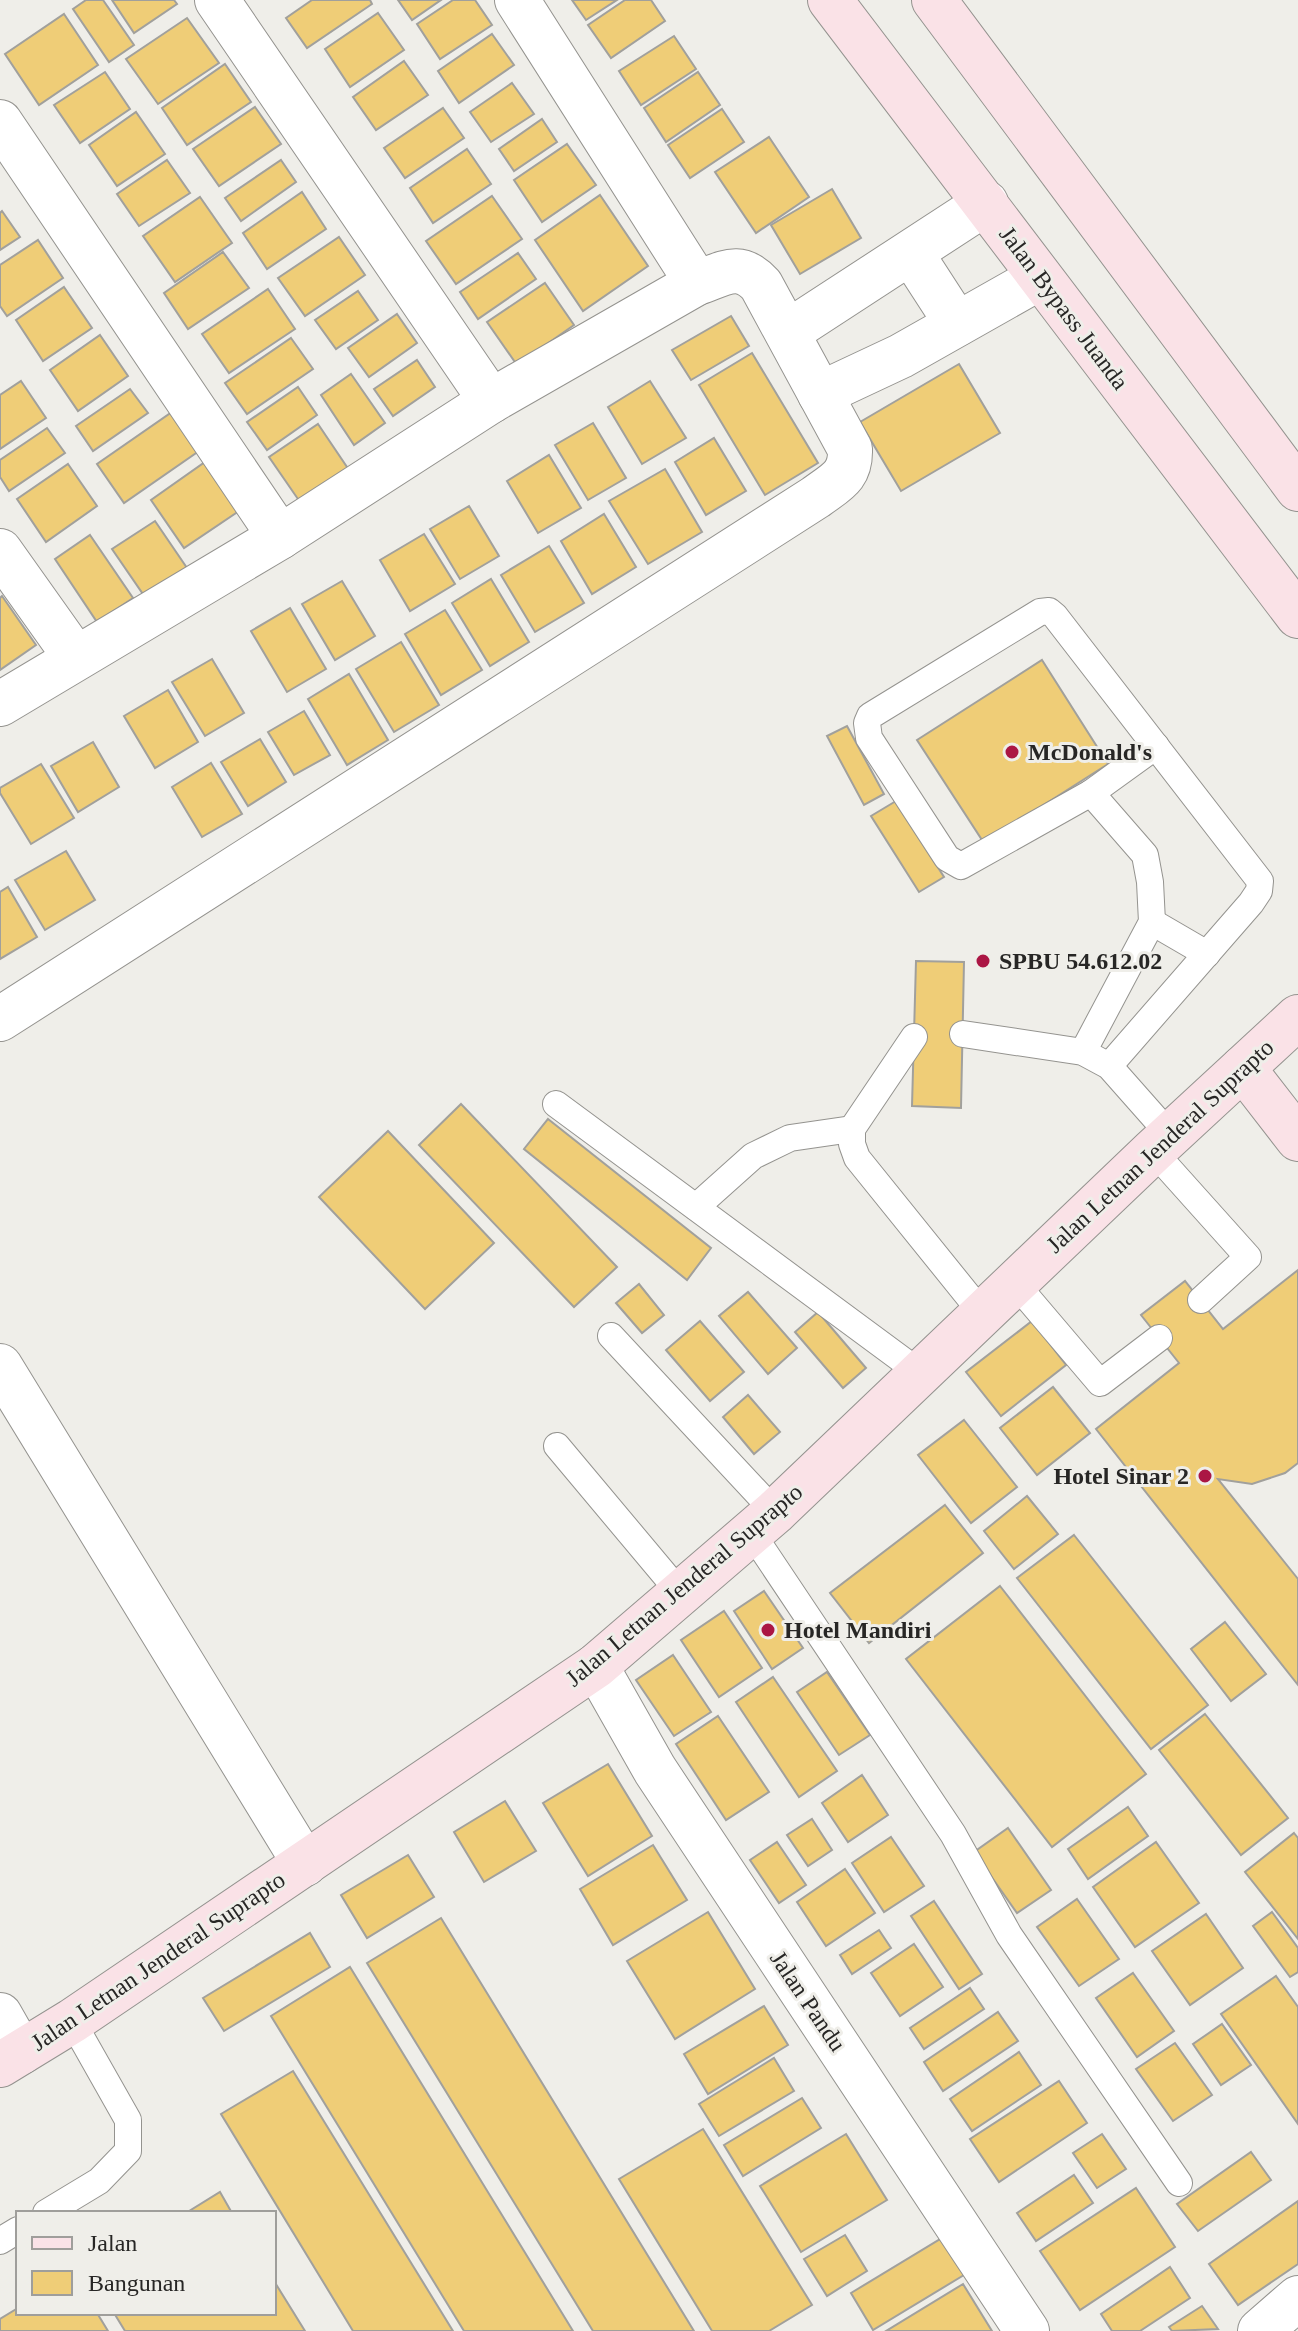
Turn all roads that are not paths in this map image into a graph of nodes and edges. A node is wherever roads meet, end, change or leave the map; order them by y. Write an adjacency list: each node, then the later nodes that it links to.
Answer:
1 (217, 0): 13 (street)
2 (517, 0): 9 (street)
3 (830, 0): 6 (main road, Jalan Bypass Juanda)
4 (934, 0): 14 (main road)
5 (0, 122): 15 (street)
6 (986, 203): 7 (street); 8 (main road, Jalan Bypass Juanda)
7 (911, 253): 10 (street); 11 (street)
8 (1039, 278): 10 (street); 17 (main road, Jalan Bypass Juanda)
9 (697, 283): 11 (street); 13 (street)
10 (957, 324): 12 (street)
11 (788, 332): 12 (street)
12 (820, 394): 25 (street)
13 (491, 401): 15 (street)
14 (1298, 489)
15 (280, 537): 18 (street)
16 (0, 551): 18 (street)
17 (1298, 616)
18 (76, 658): 19 (street)
19 (0, 704)
20 (1156, 746): 21 (lane); 21 (lane); 23 (lane)
21 (1091, 793): 22 (lane)
22 (1152, 922): 23 (lane); 28 (lane)
23 (1207, 954): 29 (lane)
24 (1298, 1017): 30 (main road, Jalan Letnan Jenderal Suprapto)
25 (0, 1019)
26 (963, 1034): 28 (lane)
27 (914, 1037): 32 (lane)
28 (1083, 1052): 29 (lane)
29 (1109, 1066): 34 (lane)
30 (1243, 1068): 33 (main road); 34 (main road, Jalan Letnan Jenderal Suprapto)
31 (556, 1104): 35 (lane)
32 (852, 1129): 35 (lane); 38 (lane)
33 (1298, 1139)
34 (1162, 1143): 36 (main road, Jalan Letnan Jenderal Suprapto); 37 (lane)
35 (696, 1207): 42 (lane)
36 (1015, 1283): 38 (main road, Jalan Letnan Jenderal Suprapto); 40 (lane)
37 (1201, 1300)
38 (982, 1313): 42 (main road, Jalan Letnan Jenderal Suprapto)
39 (611, 1336): 44 (lane)
40 (1159, 1338)
41 (0, 1366): 47 (street)
42 (920, 1373): 44 (main road, Jalan Letnan Jenderal Suprapto)
43 (557, 1446): 45 (lane)
44 (763, 1522): 45 (main road, Jalan Letnan Jenderal Suprapto); 51 (lane)
45 (681, 1594): 46 (main road, Jalan Letnan Jenderal Suprapto)
46 (596, 1666): 47 (main road, Jalan Letnan Jenderal Suprapto); 54 (street, Jalan Pandu)
47 (305, 1864): 49 (main road, Jalan Letnan Jenderal Suprapto)
48 (0, 2015): 50 (street)
49 (72, 2021): 50 (main road, Jalan Letnan Jenderal Suprapto); 52 (lane)
50 (10, 2059)
51 (1179, 2183)
52 (49, 2211)
53 (1298, 2298): 55 (street)
54 (1027, 2331)
55 (1260, 2331)

